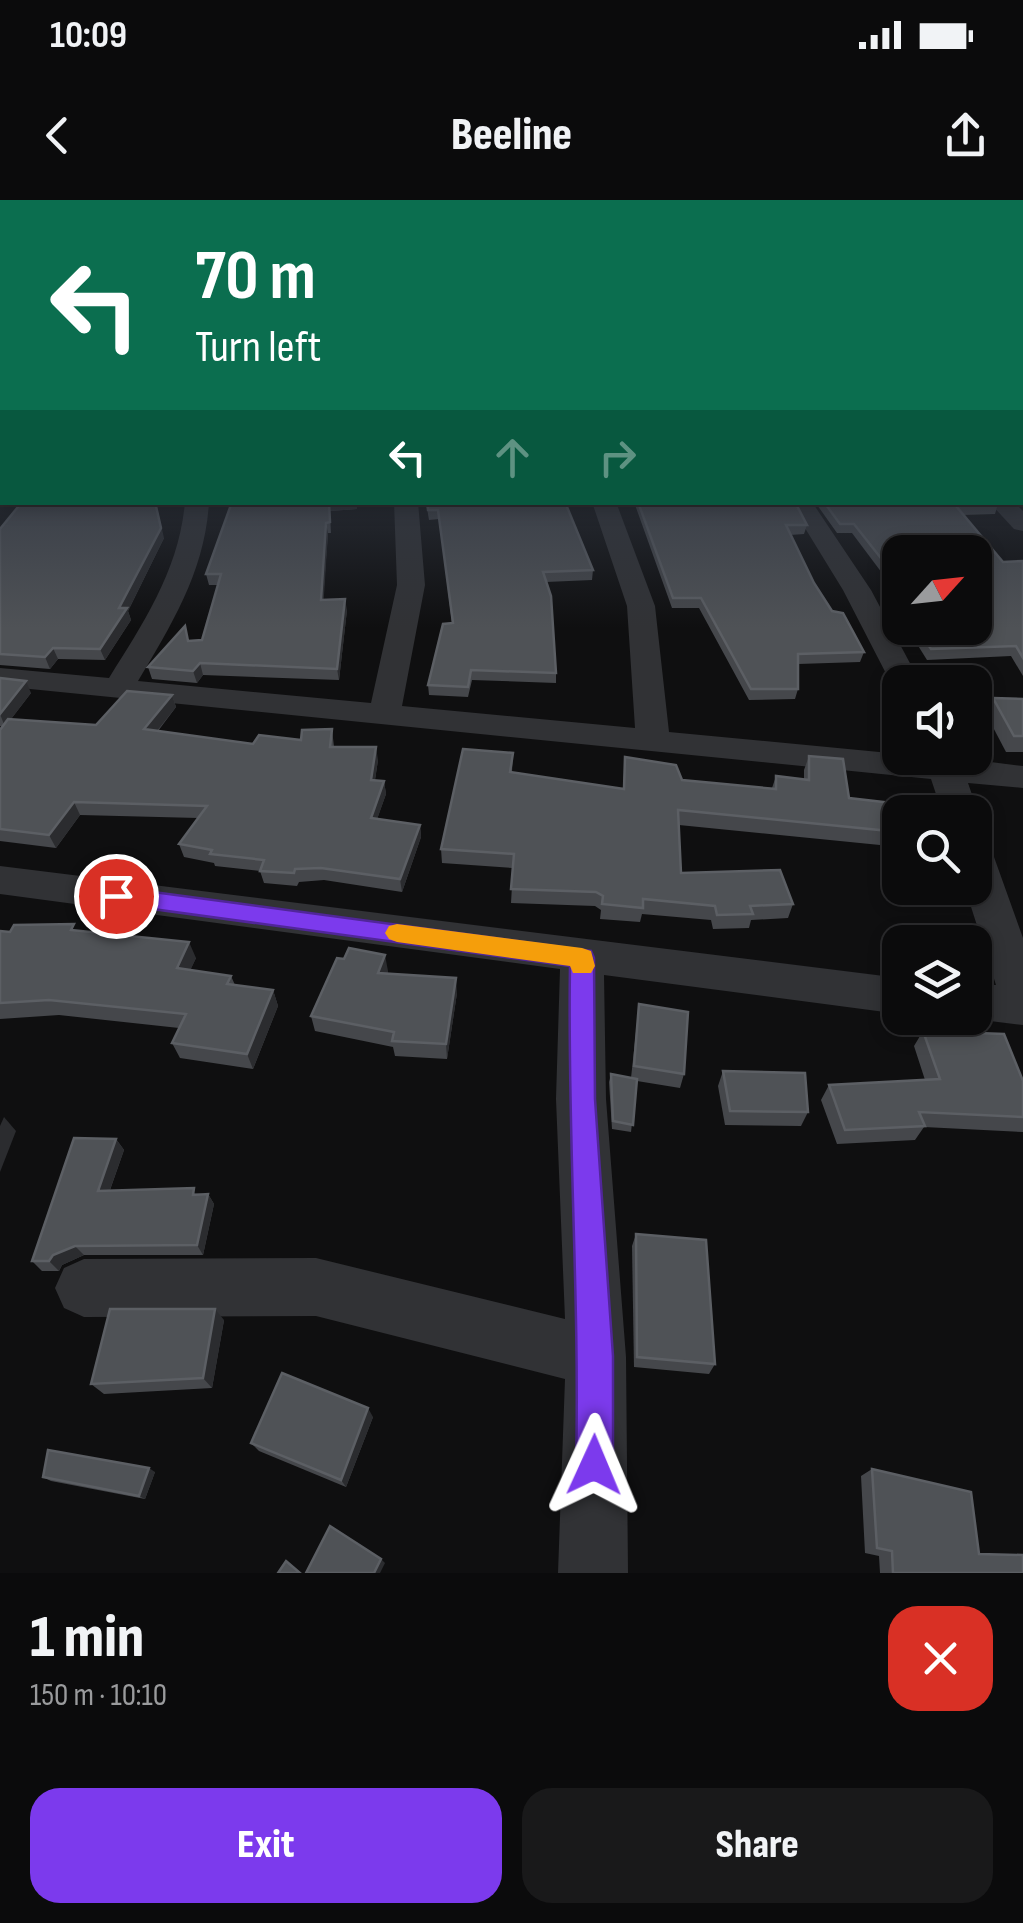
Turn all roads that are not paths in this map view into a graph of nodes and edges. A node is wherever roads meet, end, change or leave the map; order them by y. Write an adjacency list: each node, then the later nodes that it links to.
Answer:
1 (197, 505): 9 (street)
2 (407, 505): 10 (street)
3 (605, 505): 11 (street)
4 (802, 505): 7 (street)
5 (1003, 505): 6 (street)
6 (1023, 524)
7 (897, 665)
8 (0, 676): 9 (street)
9 (119, 688): 10 (street)
10 (383, 717): 11 (street)
11 (653, 740): 12 (street)
12 (882, 757)
13 (992, 771): 14 (street)
14 (1023, 777)
15 (0, 880): 17 (street)
16 (991, 905): 20 (street)
17 (582, 958): 18 (street); 22 (street)
18 (882, 994)
19 (992, 1003): 20 (street)
20 (1023, 1004)
21 (84, 1288): 22 (street)
22 (596, 1356): 23 (street)
23 (593, 1573)

